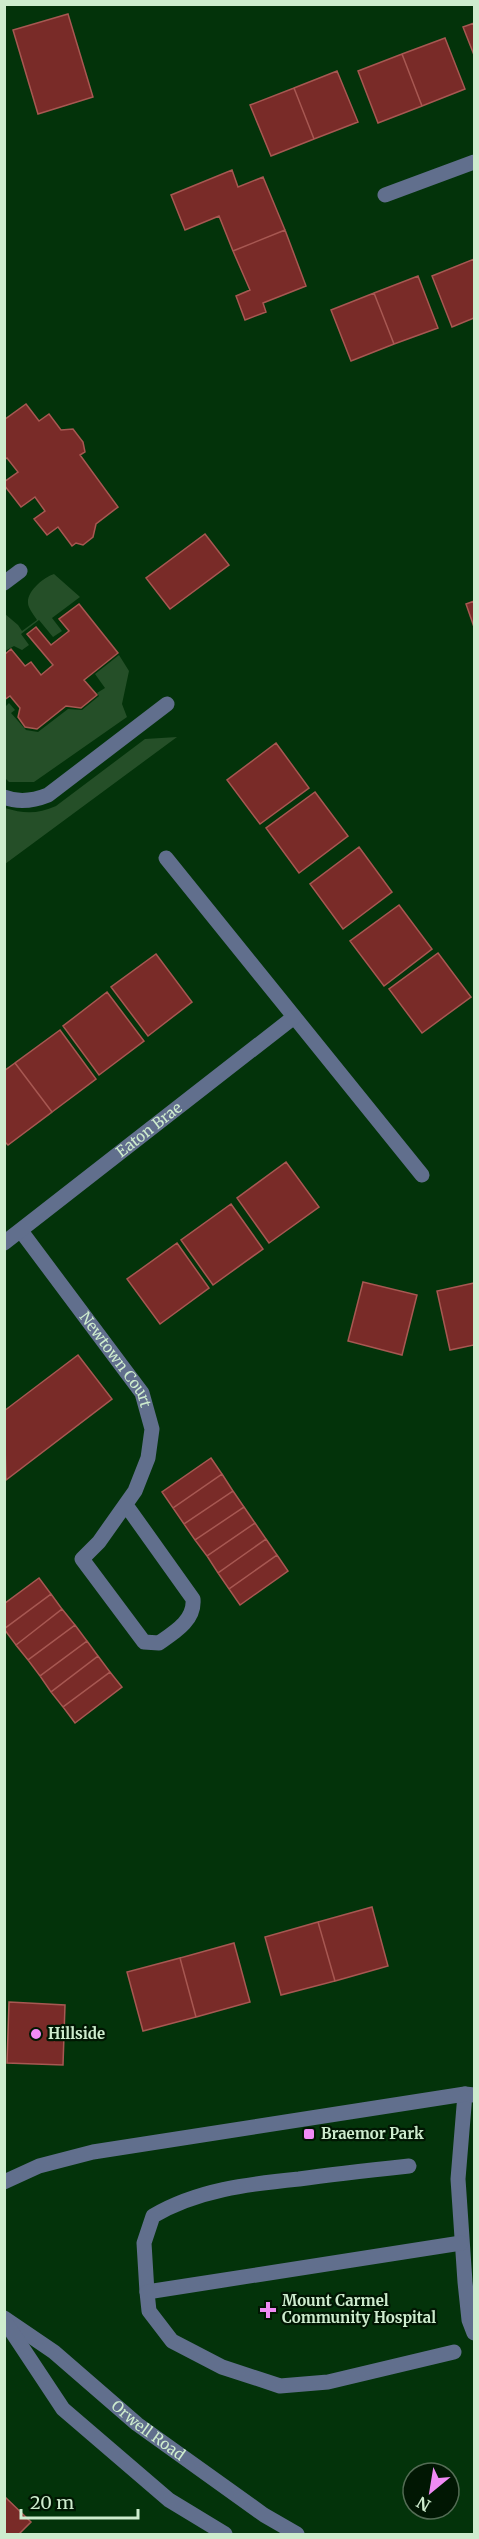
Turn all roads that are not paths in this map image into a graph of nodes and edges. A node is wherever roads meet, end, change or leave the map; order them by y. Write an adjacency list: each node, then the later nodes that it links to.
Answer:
1 (474, 162): 2 (street)
2 (384, 195)
3 (20, 571): 4 (street)
4 (4, 583)
5 (167, 704): 6 (street)
6 (4, 797)
7 (166, 858): 8 (street)
8 (294, 1017): 9 (street); 10 (street, Eaton Brae)
9 (422, 1175)
10 (21, 1230): 11 (street, Eaton Brae); 12 (street, Newtown Court)
11 (4, 1243)
12 (126, 1505): 12 (street, Newtown Court)
13 (470, 2094): 15 (street); 16 (street)
14 (409, 2166): 17 (street)
15 (4, 2182)
16 (461, 2243): 17 (street); 19 (street)
17 (147, 2292): 20 (street)
18 (4, 2319): 21 (street, Orwell Road); 22 (street, Orwell Road)
19 (474, 2333)
20 (454, 2352)
21 (225, 2535)
22 (297, 2535)

